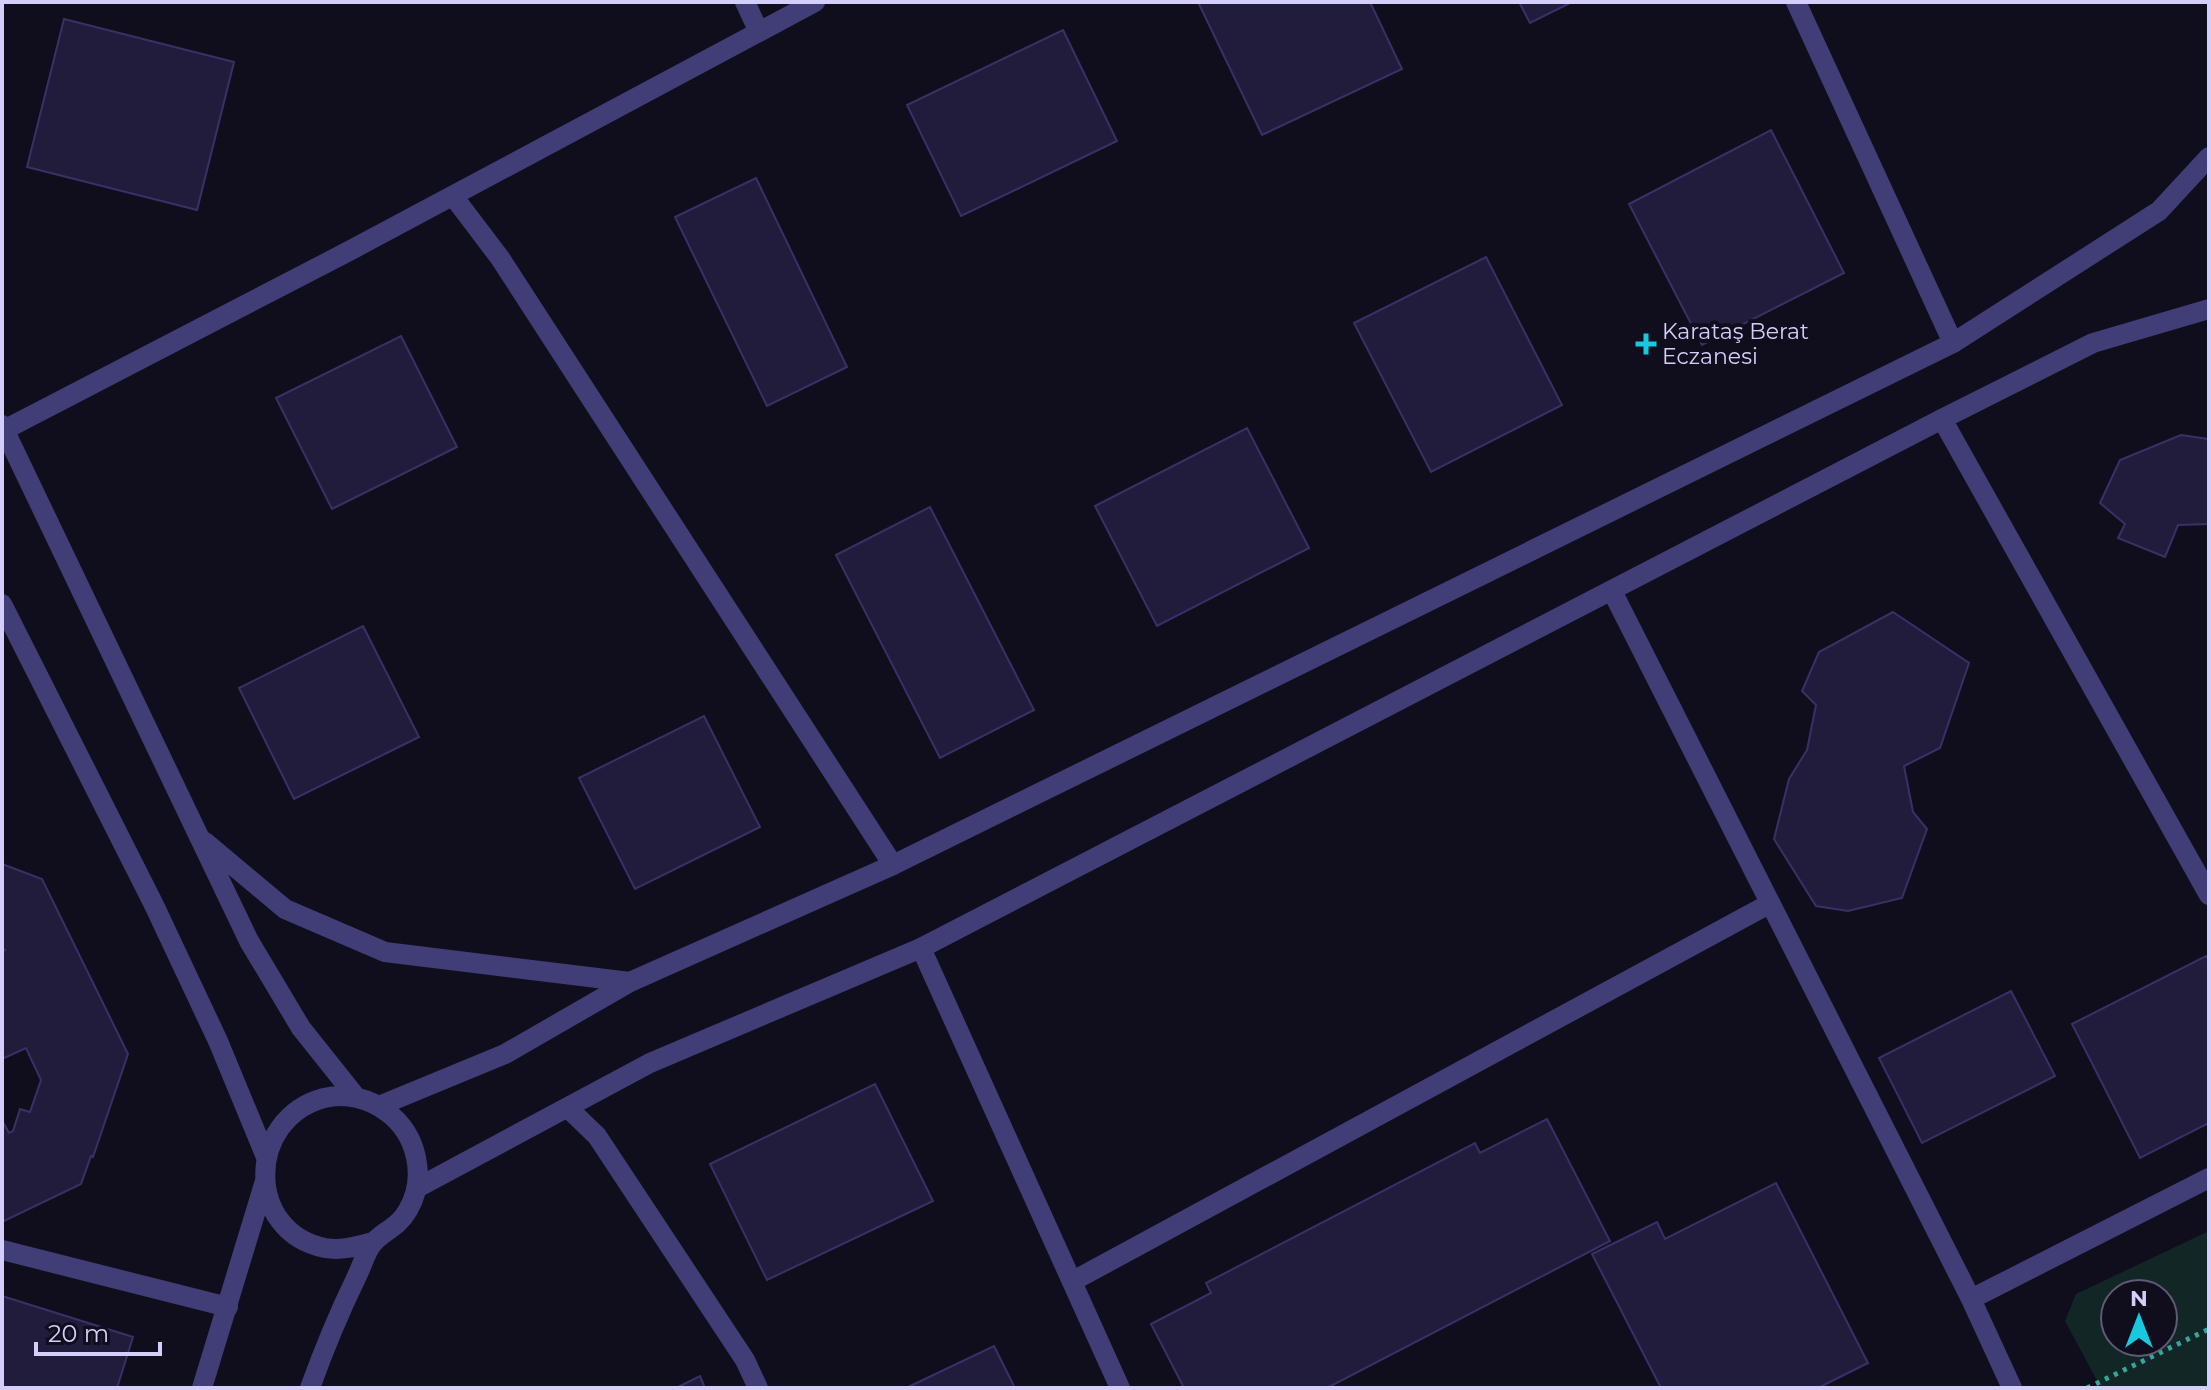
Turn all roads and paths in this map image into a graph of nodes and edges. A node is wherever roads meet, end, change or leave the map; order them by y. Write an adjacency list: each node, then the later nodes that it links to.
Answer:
1 (745, 2): 4 (street)
2 (815, 2): 4 (street)
3 (1796, 2): 8 (street)
4 (759, 32): 6 (street)
5 (2209, 157): 8 (street)
6 (453, 196): 10 (street); 14 (street)
7 (2209, 309): 9 (street)
8 (1953, 343): 14 (street)
9 (1942, 419): 11 (street); 15 (street)
10 (3, 429): 13 (street)
11 (1612, 591): 16 (street); 17 (street)
12 (2, 604): 22 (street)
13 (199, 837): 18 (street); 19 (street)
14 (893, 865): 18 (street)
15 (2209, 895)
16 (1769, 904): 28 (street); 29 (street)
17 (921, 948): 21 (street); 28 (street)
18 (630, 982): 20 (street)
19 (356, 1097): 20 (street); 22 (street)
20 (379, 1106): 25 (street)
21 (568, 1108): 25 (street); 34 (street)
22 (266, 1157): 24 (street)
23 (2209, 1178): 29 (street)
24 (265, 1181): 26 (street); 30 (street)
25 (417, 1188): 26 (street)
26 (373, 1242): 33 (street)
27 (2, 1250): 30 (street)
28 (1073, 1281): 35 (street)
29 (1971, 1299): 36 (street)
30 (228, 1307): 32 (street)
31 (2209, 1329): 37 (path)
32 (202, 1388)
33 (310, 1388)
34 (758, 1388)
35 (1120, 1388)
36 (2012, 1388)
37 (2087, 1388)

